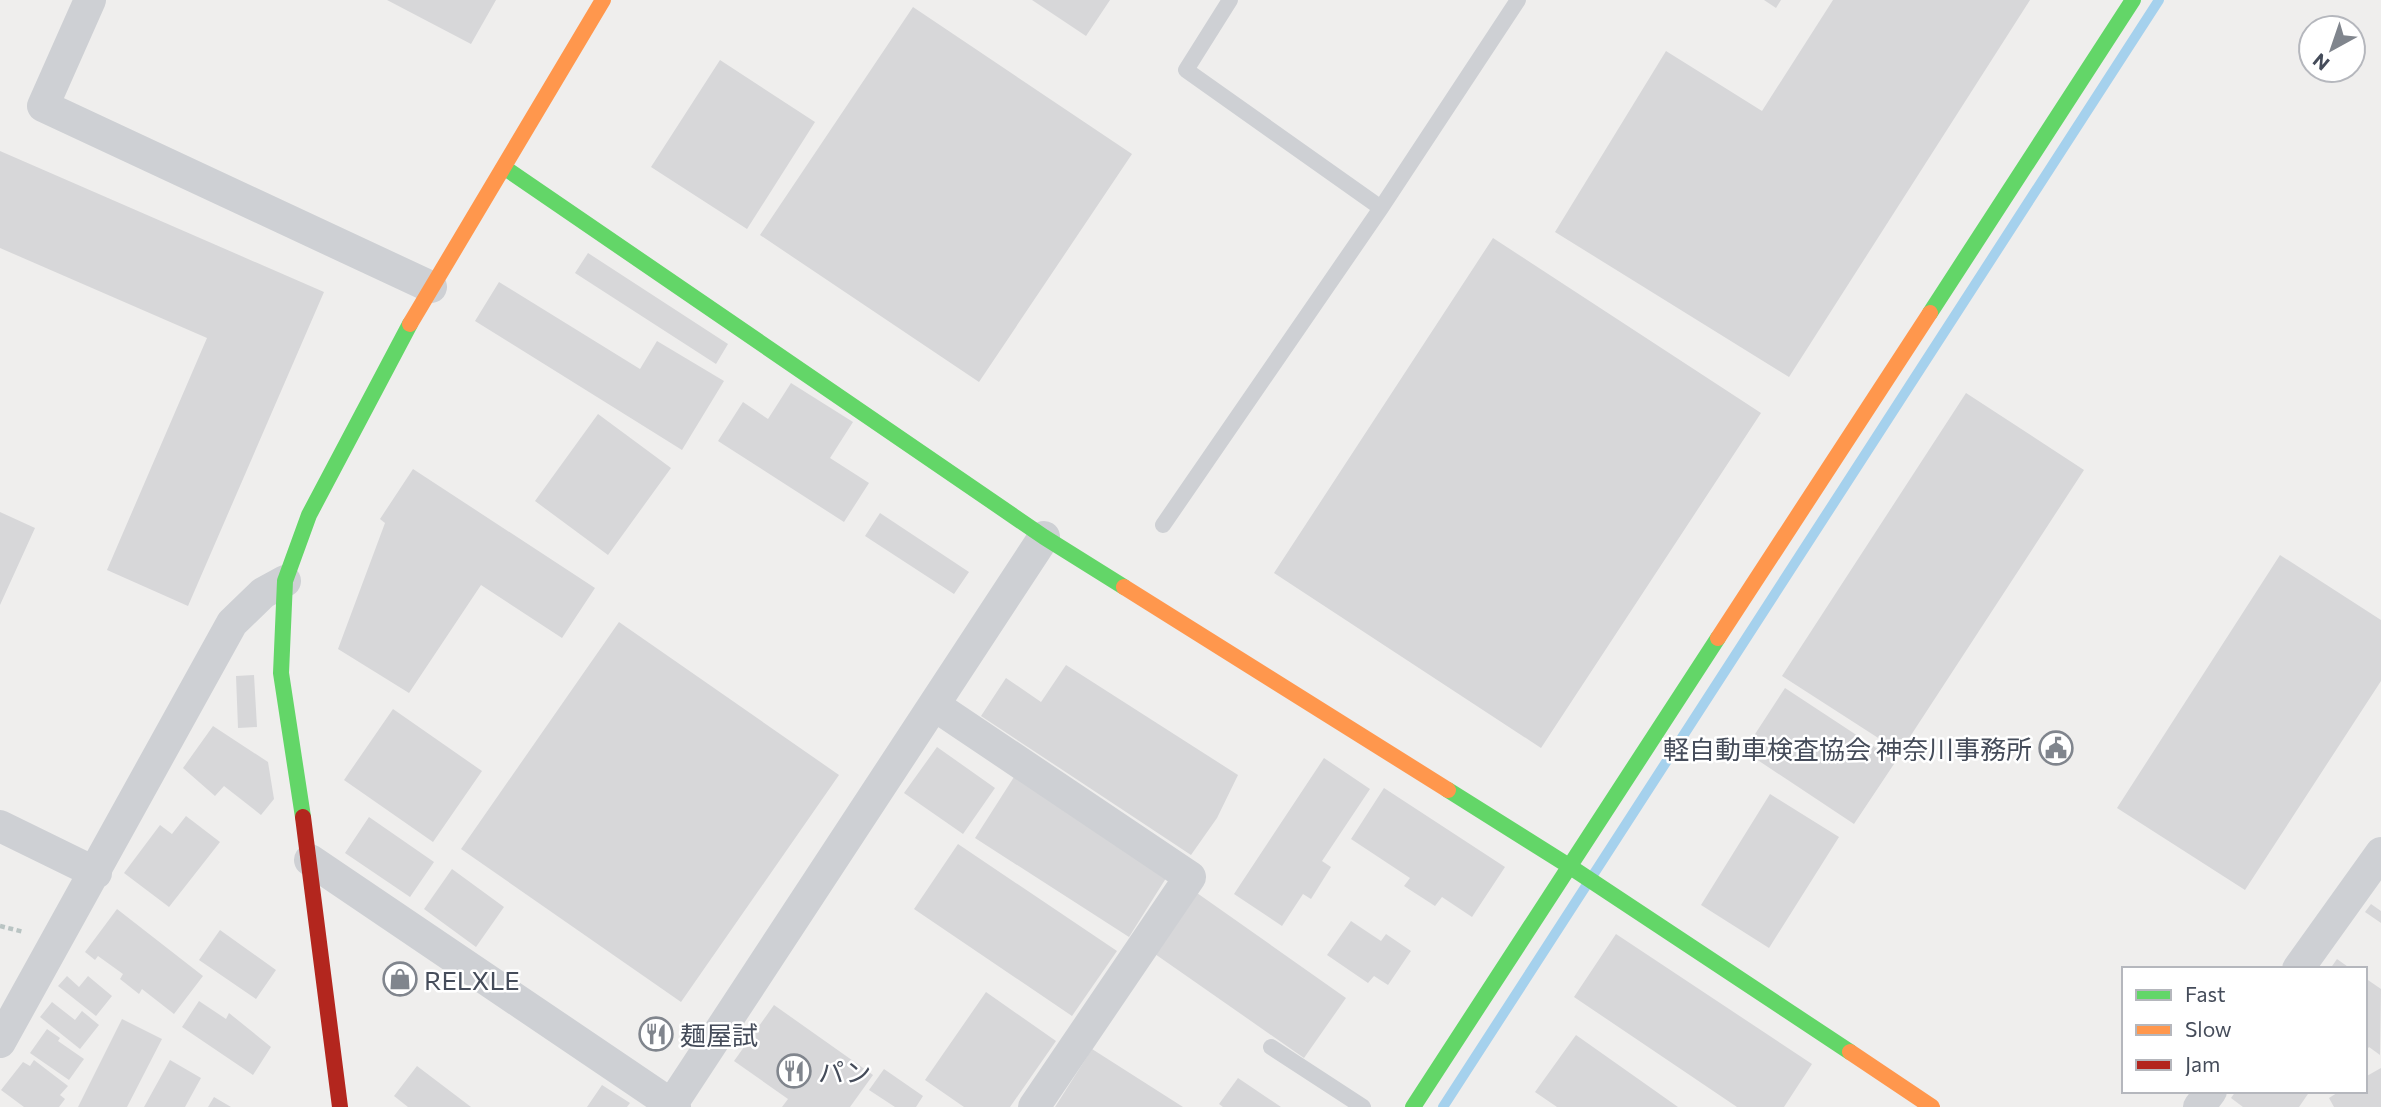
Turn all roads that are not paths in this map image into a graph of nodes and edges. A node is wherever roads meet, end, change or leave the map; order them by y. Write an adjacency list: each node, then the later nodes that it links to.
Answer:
1 (90, 0): 8 (street)
2 (603, 0): 6 (street)
3 (1230, 0): 7 (lane)
4 (1518, 0): 7 (lane)
5 (2133, 0): 16 (street)
6 (505, 168): 8 (street); 10 (street)
7 (1381, 208): 9 (lane)
8 (430, 287): 11 (street)
9 (1163, 525)
10 (1044, 537): 12 (street); 16 (street)
11 (285, 581): 15 (street); 17 (street)
12 (934, 705): 21 (street); 23 (street)
13 (0, 827): 17 (street)
14 (2381, 853): 18 (street)
15 (310, 860): 21 (street); 22 (street)
16 (1569, 866): 25 (street); 26 (street)
17 (96, 873): 19 (street)
18 (2299, 967)
19 (0, 1042)
20 (1271, 1047): 24 (lane)
21 (673, 1106)
22 (340, 1107)
23 (1034, 1107)
24 (1363, 1107)
25 (1413, 1107)
26 (1932, 1107)

